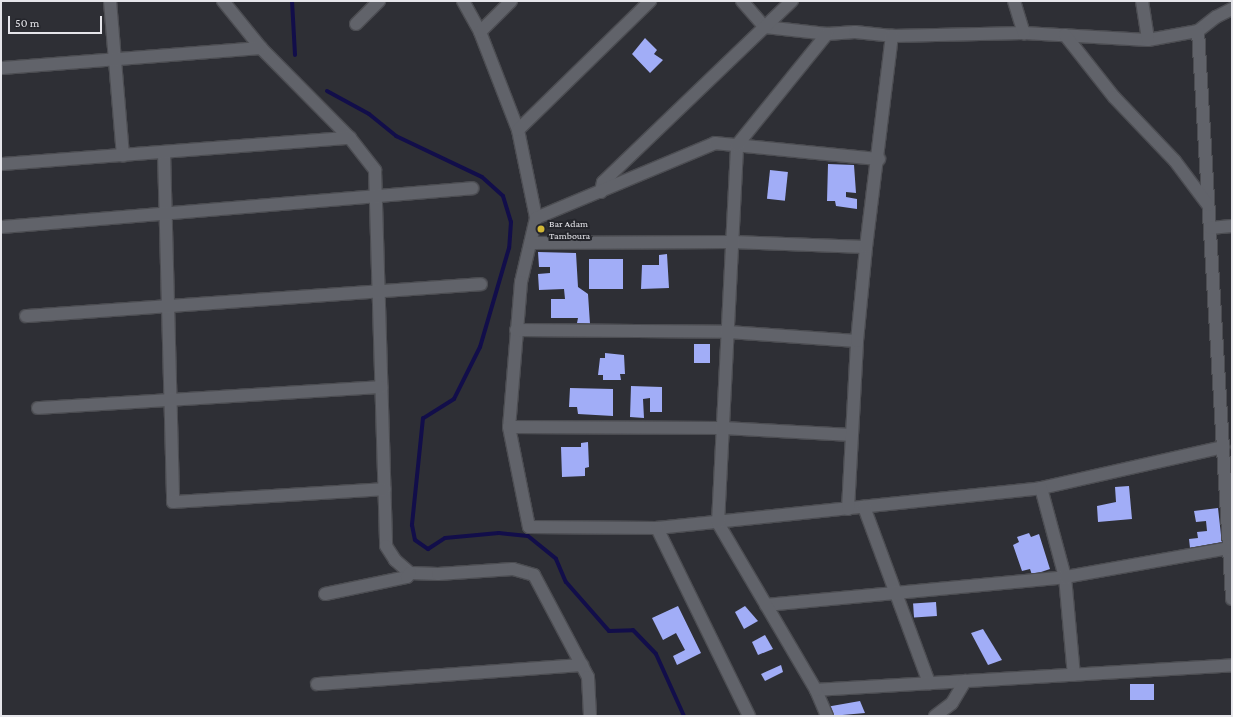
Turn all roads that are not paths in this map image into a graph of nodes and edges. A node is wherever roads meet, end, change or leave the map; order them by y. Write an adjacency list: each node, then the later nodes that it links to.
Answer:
1 (110, 1): 22 (street)
2 (223, 1): 21 (street)
3 (380, 1): 12 (street)
4 (462, 1): 15 (street)
5 (511, 1): 15 (street)
6 (650, 1): 24 (street)
7 (742, 1): 13 (street)
8 (792, 1): 13 (street)
9 (1014, 1): 16 (street)
10 (1142, 1): 20 (street)
11 (1232, 9): 14 (street)
12 (356, 24)
13 (765, 27): 17 (street); 32 (street)
14 (1198, 31): 20 (street); 34 (street)
15 (480, 32): 24 (street)
16 (1024, 33): 18 (street); 19 (street)
17 (827, 34): 19 (street); 26 (street)
18 (1065, 35): 20 (street); 34 (street)
19 (892, 36): 29 (street)
20 (1148, 40)
21 (261, 48): 22 (street); 25 (street)
22 (115, 59): 23 (street); 28 (street)
23 (1, 68)
24 (518, 130): 36 (street)
25 (350, 138): 27 (street); 33 (street)
26 (737, 145): 29 (street); 32 (street); 40 (street)
27 (164, 152): 28 (street); 35 (street)
28 (123, 155): 30 (street)
29 (879, 158): 42 (street)
30 (1, 164)
31 (472, 188): 33 (street)
32 (601, 192): 36 (street)
33 (375, 196): 35 (street); 44 (street)
34 (1208, 206): 39 (street)
35 (165, 213): 38 (street); 45 (street)
36 (536, 218): 41 (street)
37 (1232, 226): 39 (street)
38 (1, 227)
39 (1210, 228): 56 (street)
40 (732, 242): 41 (street); 42 (street); 48 (street)
41 (531, 243): 47 (street)
42 (866, 247): 49 (street)
43 (481, 284): 44 (street)
44 (378, 291): 45 (street); 50 (street)
45 (168, 306): 46 (street); 51 (street)
46 (26, 316)
47 (516, 330): 48 (street); 53 (street)
48 (728, 332): 49 (street); 54 (street)
49 (857, 341): 55 (street)
50 (381, 387): 51 (street); 58 (street)
51 (170, 400): 52 (street); 58 (street)
52 (38, 408)
53 (509, 426): 54 (street); 62 (street)
54 (723, 428): 55 (street); 61 (street)
55 (852, 435): 60 (street)
56 (1223, 447): 57 (street); 63 (street)
57 (1041, 488): 59 (street); 65 (street)
58 (385, 489): 64 (street)
59 (864, 507): 60 (street); 66 (street)
60 (848, 509): 61 (street)
61 (718, 523): 62 (street); 69 (street)
62 (657, 528): 78 (street)
63 (1229, 548): 65 (street); 68 (street)
64 (410, 573): 67 (street); 70 (street)
65 (1065, 577): 66 (street); 72 (street)
66 (896, 592): 69 (street); 74 (street)
67 (325, 594)
68 (1232, 599)
69 (766, 604): 76 (street)
70 (582, 665): 75 (street); 77 (street)
71 (1232, 665): 72 (street)
72 (1074, 675): 73 (street)
73 (965, 681): 74 (street); 80 (street)
74 (929, 683): 76 (street)
75 (317, 684)
76 (816, 690): 79 (street)
77 (590, 716)
78 (749, 716)
79 (826, 716)
80 (935, 716)

